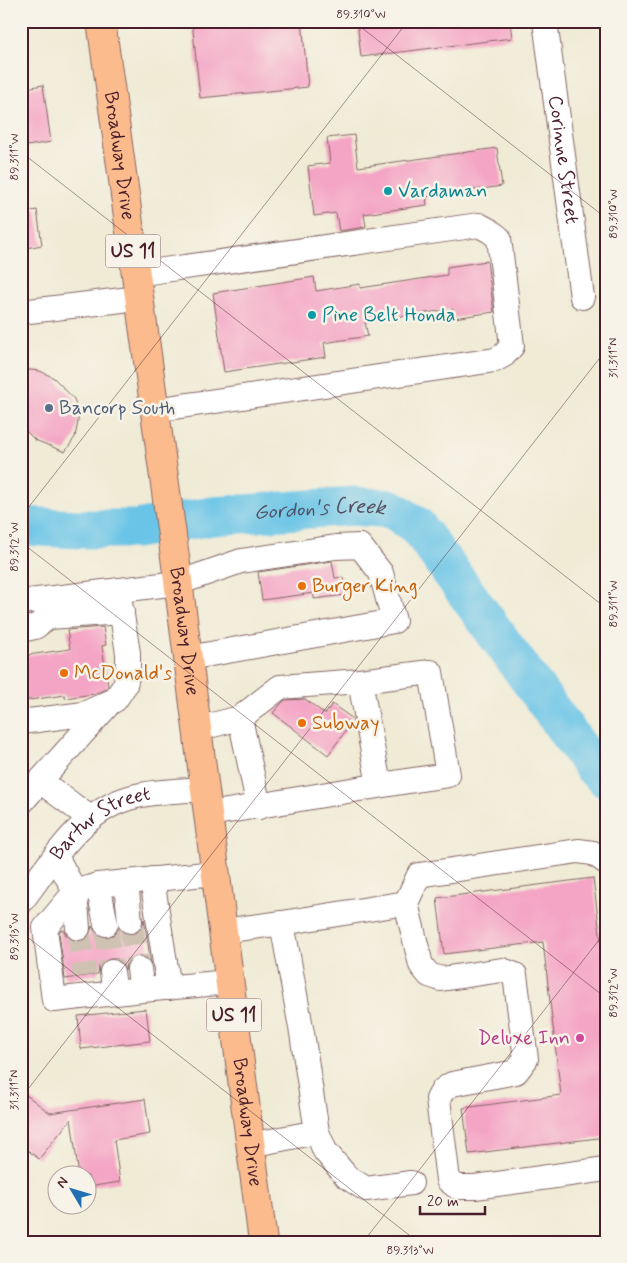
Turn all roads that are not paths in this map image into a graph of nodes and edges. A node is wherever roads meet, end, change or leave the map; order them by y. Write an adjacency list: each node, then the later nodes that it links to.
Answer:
1 (101, 21): 3 (main road, Broadway Drive / US 11)
2 (545, 21): 4 (street, Corinne Street)
3 (137, 286): 5 (street); 6 (main road, Broadway Drive / US 11); 6 (street)
4 (582, 297)
5 (21, 312)
6 (154, 410): 7 (main road, Broadway Drive / US 11)
7 (177, 570): 8 (street); 13 (main road, Broadway Drive / US 11); 13 (street)
8 (120, 601): 9 (street); 11 (street); 15 (street)
9 (21, 602)
10 (21, 613): 11 (street)
11 (49, 617): 12 (street)
12 (21, 630)
13 (188, 658): 19 (main road, Broadway Drive / US 11)
14 (360, 680): 17 (street); 21 (street); 21 (street, Bartur Street)
15 (105, 705): 16 (street); 18 (street); 20 (street)
16 (21, 710)
17 (240, 718): 19 (street); 24 (street)
18 (21, 722)
19 (197, 729): 22 (main road, Broadway Drive / US 11)
20 (40, 781): 23 (street); 25 (street)
21 (379, 785): 24 (street, Bartur Street)
22 (206, 802): 24 (street, Bartur Street); 25 (street, Bartur Street); 28 (main road, Broadway Drive / US 11)
23 (21, 803)
24 (259, 806)
25 (90, 818): 26 (street, Bartur Street)
26 (56, 856): 32 (street); 33 (street, Bartur Street)
27 (606, 862): 34 (street)
28 (215, 873): 29 (street); 39 (main road, Broadway Drive / US 11)
29 (152, 879): 30 (street); 41 (street)
30 (126, 882): 31 (street); 35 (street)
31 (98, 885): 32 (street); 37 (street)
32 (75, 892): 38 (street); 41 (street)
33 (21, 902)
34 (406, 903): 36 (street); 44 (street)
35 (130, 921)
36 (282, 923): 39 (street); 42 (street)
37 (106, 924)
38 (78, 928)
39 (223, 931): 40 (main road, Broadway Drive / US 11)
40 (229, 982): 41 (street); 43 (main road, Broadway Drive / US 11)
41 (169, 988)
42 (316, 1132): 43 (street); 45 (street)
43 (250, 1145): 46 (main road, Broadway Drive / US 11)
44 (606, 1169)
45 (411, 1183)
46 (263, 1242)

